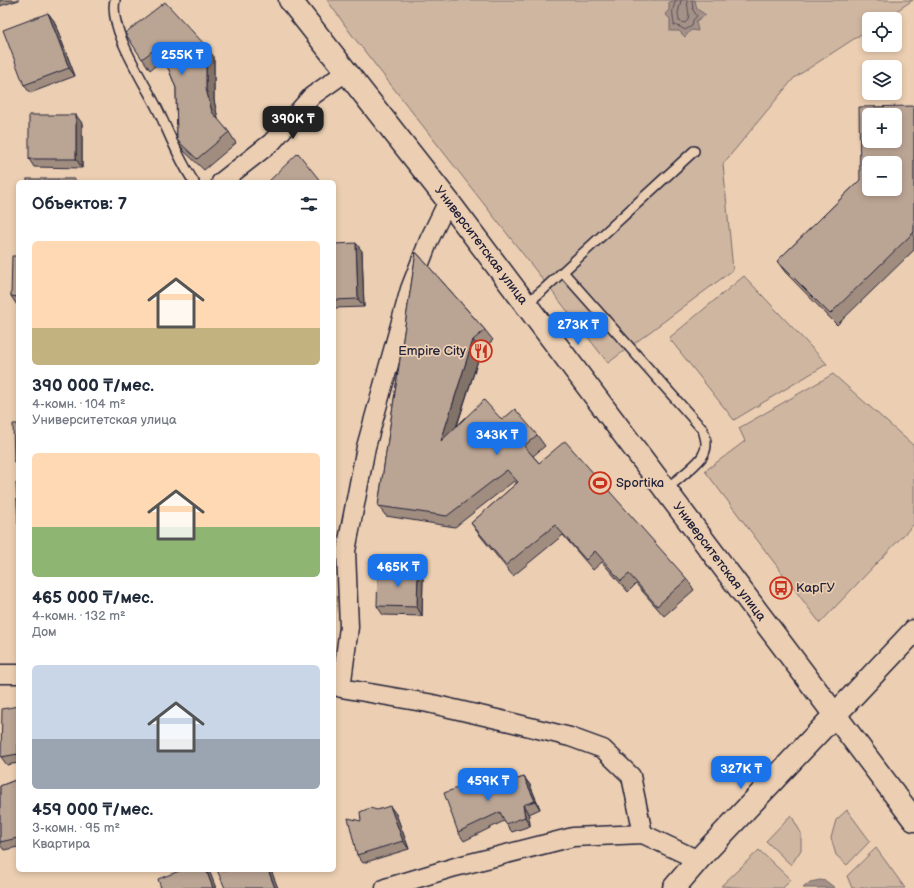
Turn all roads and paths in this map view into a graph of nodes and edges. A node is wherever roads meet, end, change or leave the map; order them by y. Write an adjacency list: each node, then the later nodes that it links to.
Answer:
1 (114, 0): 5 (lane)
2 (290, 0): 3 (main road, Университетская улица)
3 (346, 72): 6 (street); 7 (main road, Университетская улица)
4 (694, 151): 8 (lane)
5 (193, 180)
6 (224, 180)
7 (448, 201): 9 (main road, Университетская улица); 14 (street)
8 (563, 272): 9 (lane); 10 (lane)
9 (526, 304): 10 (main road, Университетская улица)
10 (665, 490): 15 (main road, Университетская улица)
11 (914, 631): 15 (main road)
12 (0, 674): 13 (street)
13 (16, 674)
14 (338, 688): 17 (street)
15 (835, 715): 16 (main road, Университетская улица); 18 (main road)
16 (914, 820)
17 (643, 834): 18 (street); 19 (street)
18 (698, 860): 20 (main road)
19 (385, 888)
20 (674, 888)

